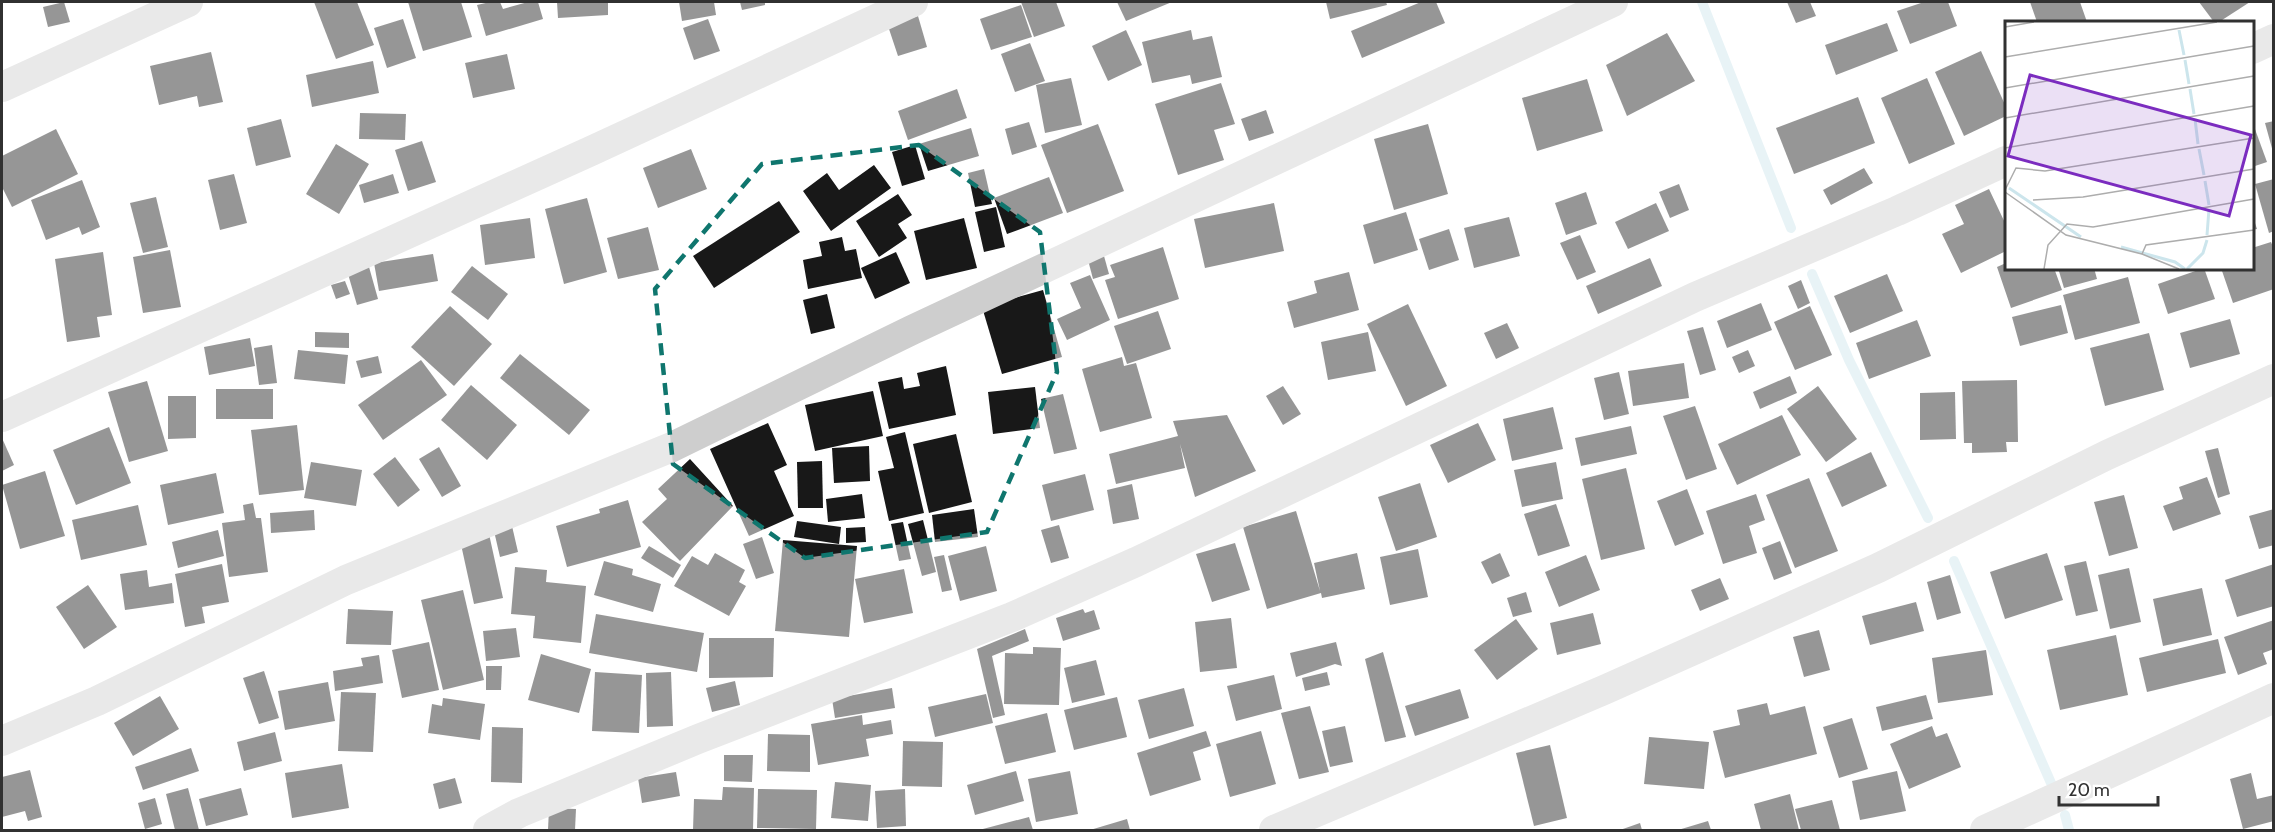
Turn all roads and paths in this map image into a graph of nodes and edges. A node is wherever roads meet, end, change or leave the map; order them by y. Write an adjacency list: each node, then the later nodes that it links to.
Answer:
1 (188, 2): 6 (street)
2 (913, 2): 9 (street)
3 (1613, 2): 11 (street)
4 (2274, 39): 5 (street)
5 (2254, 49)
6 (2, 87)
7 (2005, 162): 12 (street)
8 (2274, 379): 13 (street)
9 (2, 417)
10 (2274, 698): 14 (street)
11 (2, 741)
12 (488, 831)
13 (1274, 831)
14 (1985, 831)

